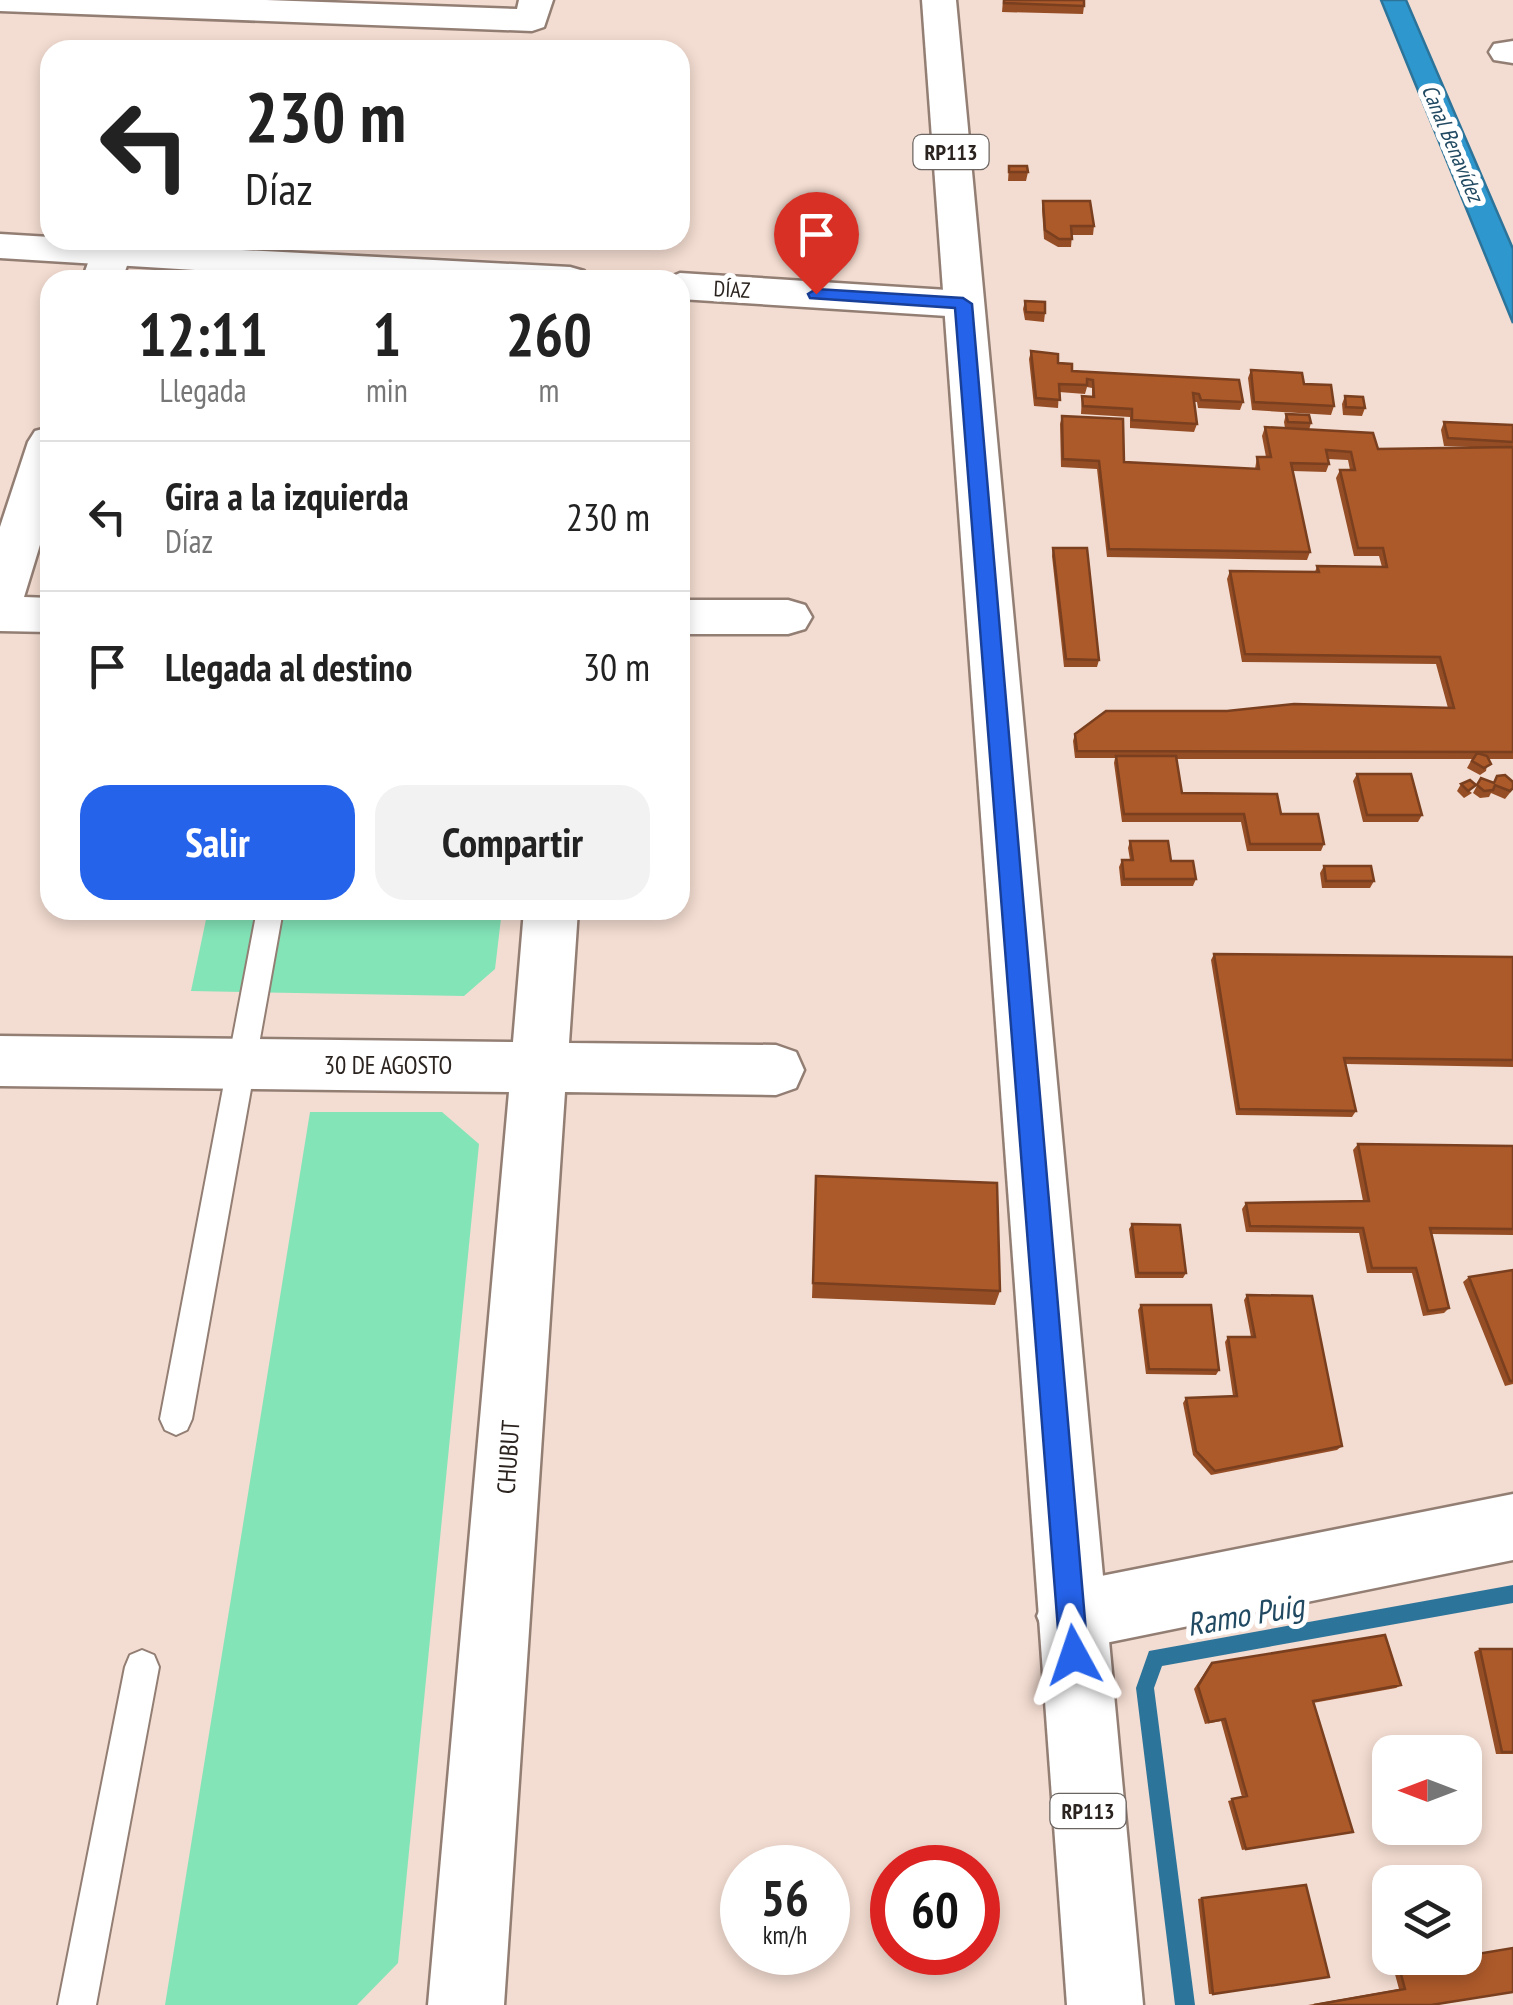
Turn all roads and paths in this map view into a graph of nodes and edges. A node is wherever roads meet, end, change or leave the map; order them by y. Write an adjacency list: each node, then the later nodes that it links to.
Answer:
1 (536, 0): 4 (street)
2 (939, 0): 9 (street, RP113)
3 (0, 1): 4 (street)
4 (204, 15)
5 (0, 246): 6 (street)
6 (110, 258): 7 (street)
7 (361, 270)
8 (690, 287): 9 (street, DÍAZ)
9 (963, 304): 24 (street, RP113)
10 (40, 473): 11 (street)
11 (0, 598)
12 (0, 614): 13 (street)
13 (40, 615)
14 (690, 617): 15 (street)
15 (788, 617)
16 (268, 920): 19 (lane)
17 (550, 920): 20 (street, CHUBUT)
18 (0, 1061): 19 (street, 30 DE AGOSTO)
19 (242, 1064): 20 (street, 30 DE AGOSTO); 22 (lane)
20 (537, 1066): 21 (street, 30 DE AGOSTO); 27 (street, CHUBUT)
21 (776, 1070)
22 (176, 1419)
23 (1513, 1528): 24 (street)
24 (1071, 1616): 28 (street, RP113)
25 (142, 1667): 26 (lane)
26 (77, 2005)
27 (466, 2005)
28 (1105, 2005)

